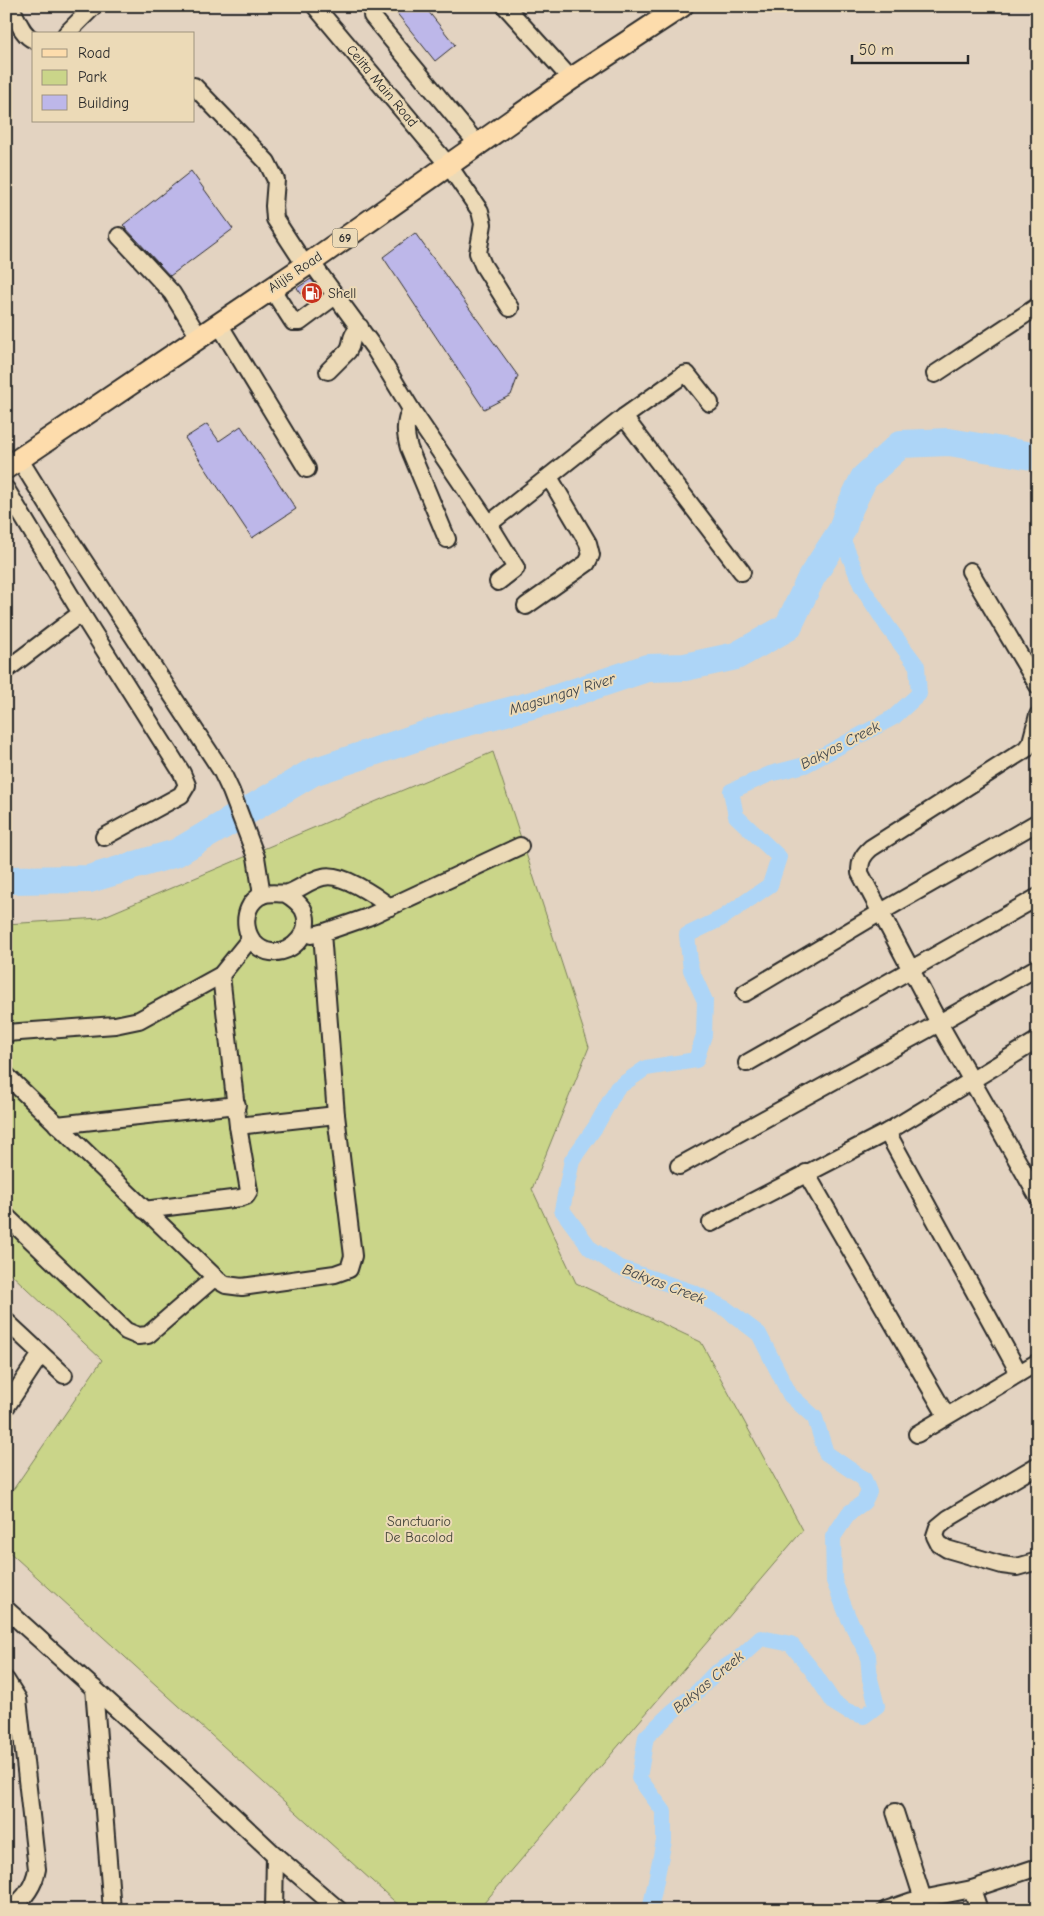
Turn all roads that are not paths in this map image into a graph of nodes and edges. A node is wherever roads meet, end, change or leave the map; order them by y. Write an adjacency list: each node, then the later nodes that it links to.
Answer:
1 (10, 6): 8 (street)
2 (94, 6): 7 (street)
3 (315, 6): 12 (street, Celita Main Road)
4 (505, 6): 9 (street)
5 (682, 6): 9 (main road, Alijis Road / 69)
6 (372, 16): 11 (street)
7 (68, 32)
8 (32, 39)
9 (571, 79): 11 (main road, Alijis Road / 69)
10 (195, 87): 14 (street)
11 (479, 146): 12 (main road, Alijis Road / 69)
12 (449, 166): 14 (main road, Alijis Road / 69); 18 (street, Celita Main Road)
13 (119, 236): 21 (street)
14 (308, 263): 15 (main road, Alijis Road / 69); 16 (street)
15 (272, 288): 16 (street); 19 (main road, Alijis Road / 69)
16 (336, 296): 20 (street)
17 (1038, 306): 23 (street)
18 (510, 308)
19 (219, 324): 21 (main road, Alijis Road / 69); 28 (street)
20 (360, 327): 22 (street); 25 (street)
21 (200, 337): 27 (main road, Alijis Road / 69)
22 (328, 370)
23 (935, 374)
24 (710, 403): 26 (street)
25 (411, 409): 31 (street); 32 (street)
26 (624, 417): 29 (street); 34 (street)
27 (13, 464): 45 (street)
28 (307, 469)
29 (549, 477): 31 (street); 36 (street)
30 (6, 488): 37 (street)
31 (489, 524): 35 (street)
32 (447, 539)
33 (970, 571): 39 (street)
34 (742, 572)
35 (498, 582)
36 (526, 606)
37 (81, 613): 38 (street); 42 (street)
38 (6, 670)
39 (1038, 686)
40 (1038, 714): 48 (street)
41 (1038, 822): 48 (street)
42 (104, 838)
43 (520, 846): 47 (street)
44 (286, 894): 45 (street); 47 (street); 50 (street)
45 (262, 895): 51 (street)
46 (1038, 897): 53 (street)
47 (390, 907): 49 (street)
48 (881, 912): 53 (street); 55 (street)
49 (322, 933): 50 (street); 63 (street)
50 (302, 936): 51 (street)
51 (250, 938): 54 (street)
52 (1038, 967): 56 (street)
53 (910, 968): 56 (street); 59 (street)
54 (221, 975): 57 (street); 62 (street)
55 (745, 993)
56 (939, 1023): 61 (street); 67 (street)
57 (6, 1033)
58 (1038, 1040): 61 (street)
59 (746, 1063)
60 (6, 1075): 64 (street)
61 (972, 1079): 66 (street); 69 (street)
62 (237, 1105): 64 (street); 65 (street)
63 (336, 1116): 65 (street); 73 (street)
64 (57, 1125): 70 (street)
65 (238, 1126): 70 (street)
66 (888, 1132): 68 (street); 77 (street)
67 (679, 1166)
68 (806, 1173): 72 (street); 80 (street)
69 (1038, 1197)
70 (144, 1210): 73 (street)
71 (6, 1216): 73 (street)
72 (711, 1223)
73 (214, 1278)
74 (6, 1321): 75 (street)
75 (41, 1354): 78 (street); 79 (street)
76 (1038, 1362): 77 (street)
77 (1019, 1373): 80 (street)
78 (64, 1375)
79 (6, 1407)
80 (946, 1415): 81 (street)
81 (917, 1434)
82 (1038, 1465): 83 (street)
83 (1038, 1561)
84 (6, 1609): 86 (street)
85 (6, 1680): 92 (street)
86 (94, 1688): 88 (street); 93 (street)
87 (895, 1812): 91 (street)
88 (275, 1854): 94 (street); 95 (street)
89 (1038, 1867): 90 (street)
90 (972, 1889): 91 (street); 97 (street)
91 (923, 1899): 96 (street)
92 (10, 1910)
93 (112, 1910)
94 (274, 1910)
95 (339, 1910)
96 (886, 1910)
97 (979, 1910)

